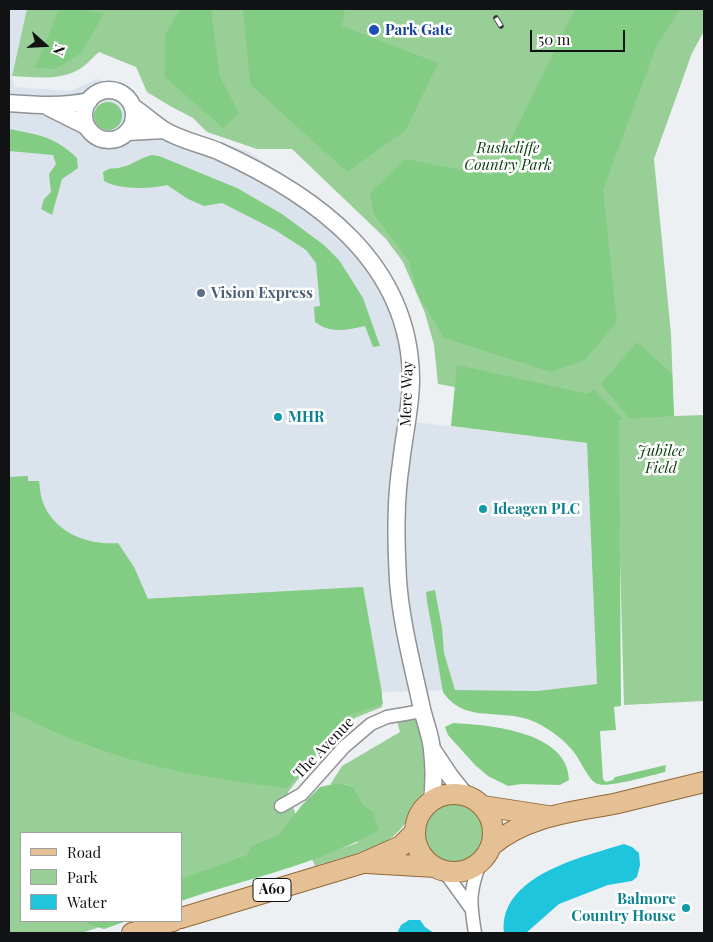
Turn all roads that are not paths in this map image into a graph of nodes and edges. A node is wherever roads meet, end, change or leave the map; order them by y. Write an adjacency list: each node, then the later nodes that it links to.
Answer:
1 (89, 101): 3 (street); 4 (street); 5 (street)
2 (9, 103): 3 (street)
3 (46, 106): 5 (street)
4 (133, 107): 6 (street, Mere Way); 7 (street)
5 (86, 126): 7 (street)
6 (164, 130): 7 (street, Mere Way); 8 (street, Mere Way)
7 (128, 132)
8 (422, 711): 9 (street, Mere Way); 13 (street, The Avenue)
9 (432, 749): 11 (street, Mere Way); 12 (street, Mere Way)
10 (704, 782): 15 (main road)
11 (465, 795): 12 (main road); 14 (main road)
12 (432, 800): 16 (main road)
13 (281, 806)
14 (484, 806): 15 (main road); 17 (main road)
15 (548, 816): 17 (main road)
16 (415, 832): 18 (main road, A60); 20 (main road)
17 (492, 845): 19 (main road)
18 (363, 862): 20 (main road, A60); 22 (main road, A60)
19 (480, 863): 20 (main road, A60); 21 (street)
20 (439, 869): 21 (street)
21 (470, 907): 25 (street)
22 (182, 918)
23 (170, 922): 24 (main road)
24 (132, 933)
25 (474, 933)

